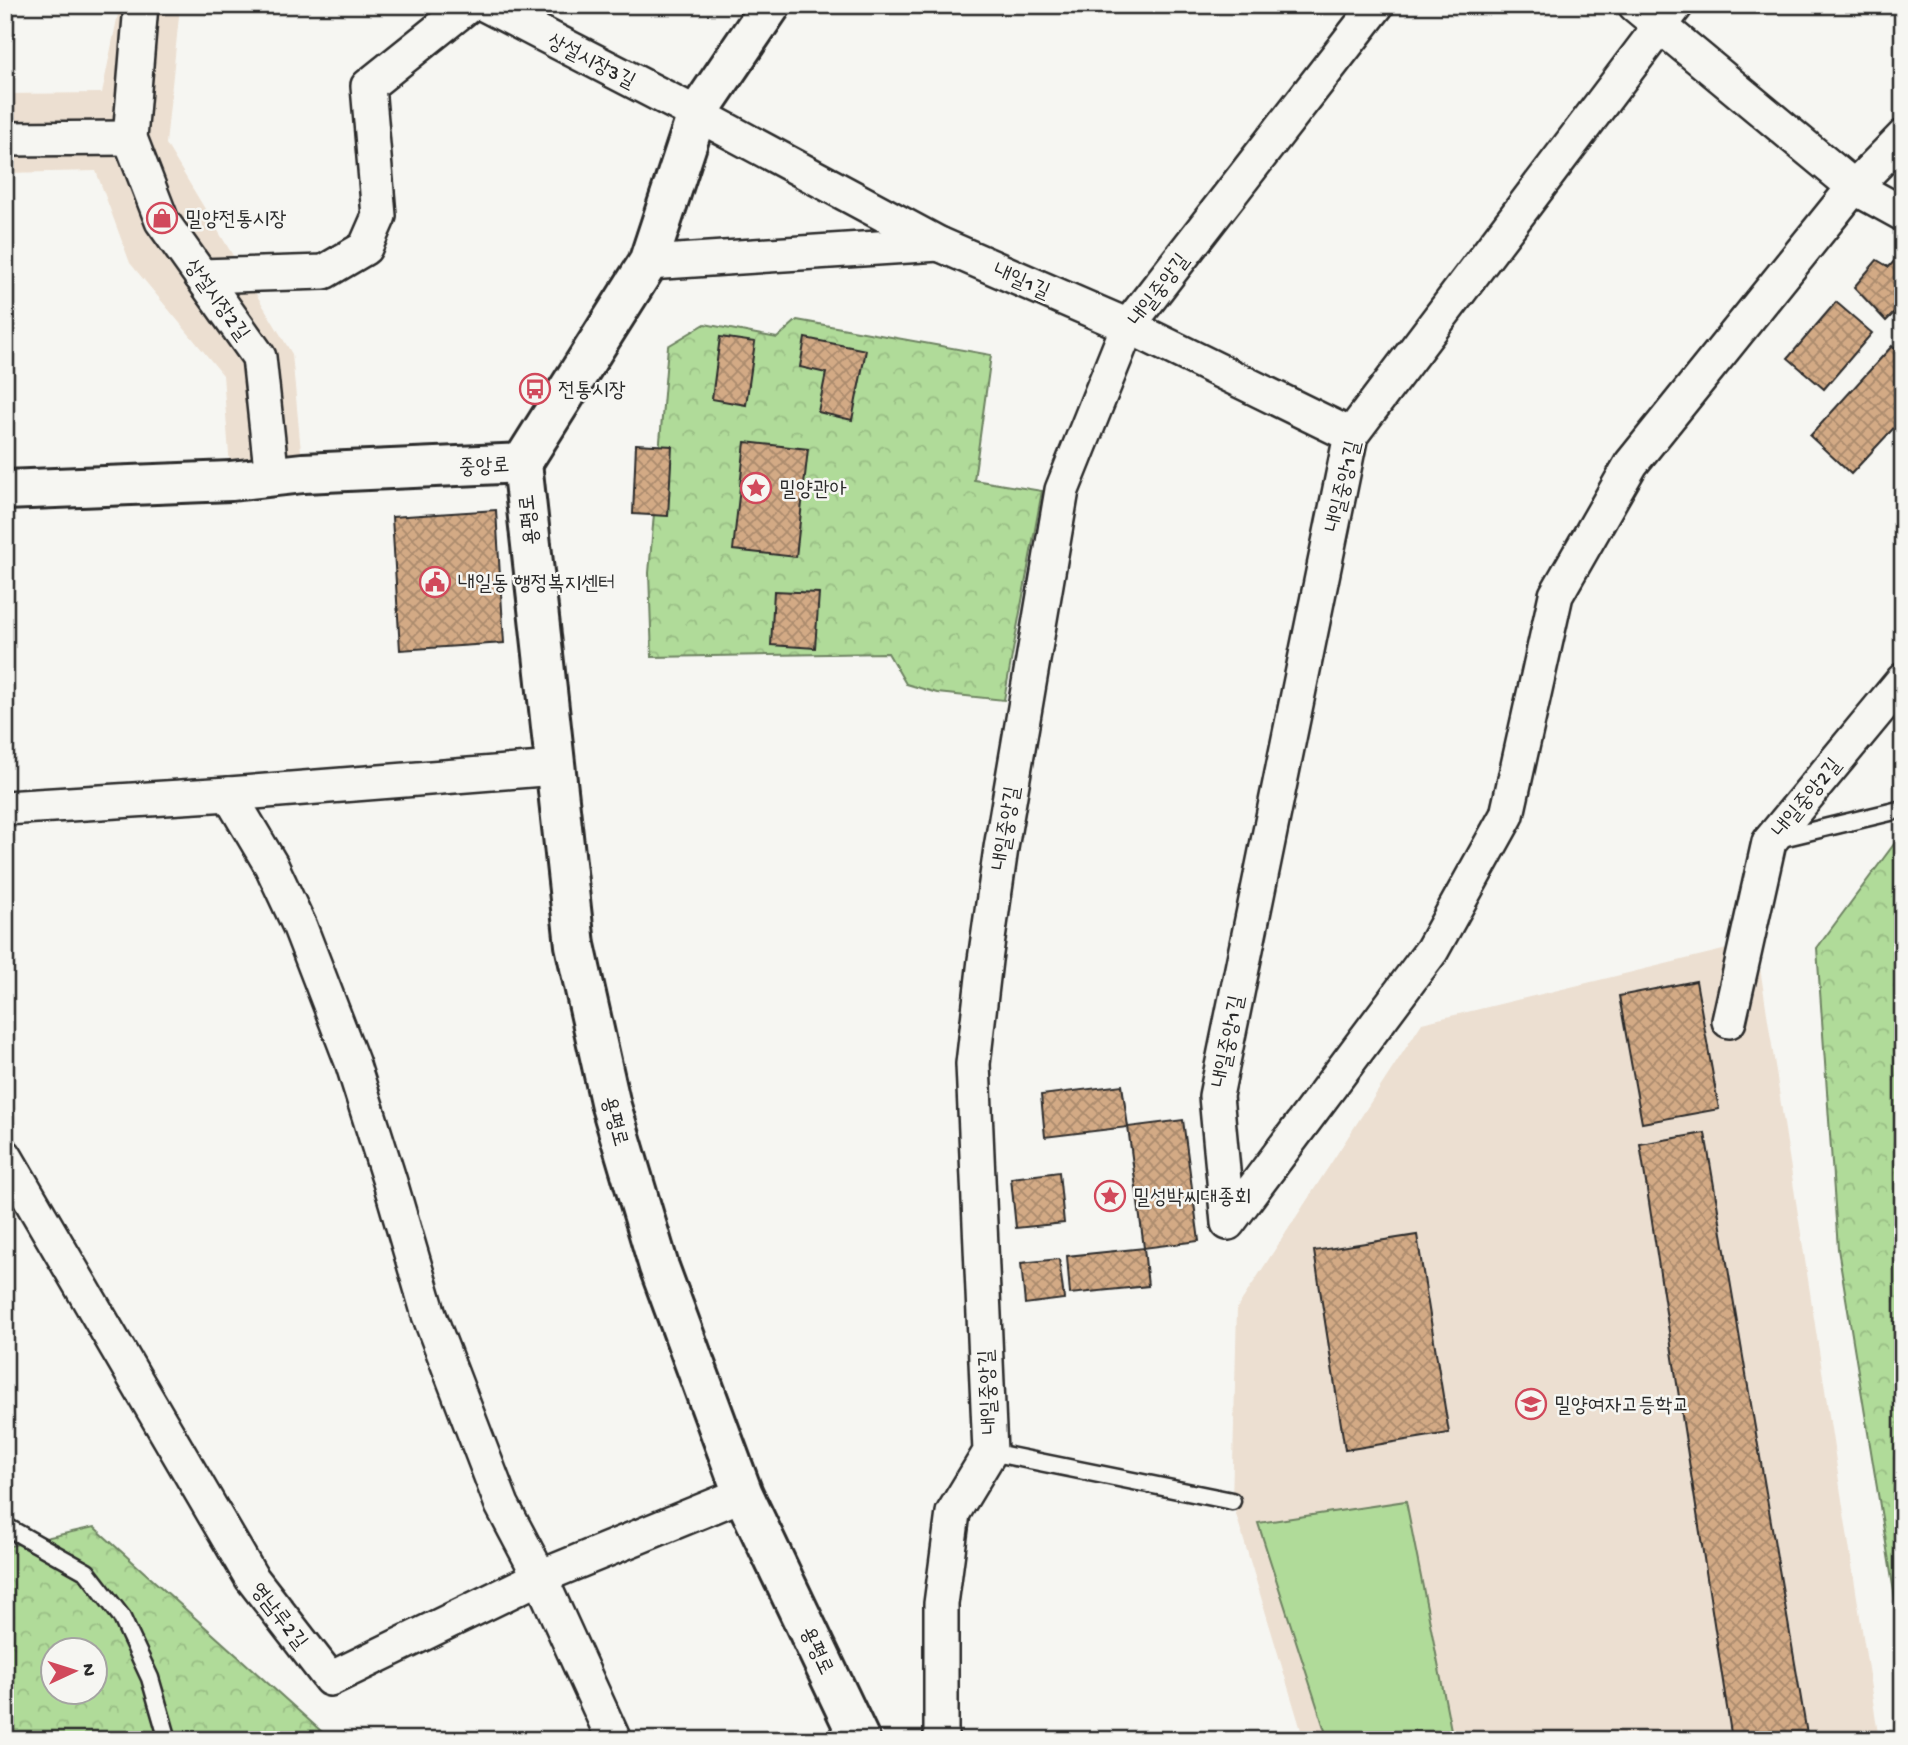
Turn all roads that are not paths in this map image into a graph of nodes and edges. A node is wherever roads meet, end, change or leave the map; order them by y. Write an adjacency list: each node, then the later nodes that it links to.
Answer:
1 (141, 5): 10 (street, 상설시장2길)
2 (469, 5): 16 (street)
3 (486, 5): 8 (street, 상설시장3길)
4 (771, 5): 8 (main road, 중앙로)
5 (1377, 5): 17 (street, 내일중앙길)
6 (1635, 5): 7 (street)
7 (1668, 16): 12 (street); 18 (street, 내일중앙1길)
8 (698, 114): 14 (street, 내일1길); 15 (main road, 중앙로)
9 (1903, 137): 12 (street)
10 (130, 138): 11 (street); 16 (street, 상설시장2길)
11 (5, 139)
12 (1854, 187): 13 (street); 18 (street, 내일중앙1길)
13 (1903, 214)
14 (939, 244): 15 (street); 17 (street, 내일1길)
15 (648, 263): 19 (main road, 중앙로)
16 (201, 276): 20 (street, 상설시장2길)
17 (1128, 326): 18 (street, 내일1길); 30 (street, 내일중앙길)
18 (1351, 435)
19 (522, 463): 20 (main road, 중앙로); 23 (main road, 용평로)
20 (272, 478): 21 (main road, 중앙로)
21 (5, 490)
22 (1903, 680): 27 (street, 내일중앙2길)
23 (555, 768): 24 (street); 31 (main road, 용평로)
24 (229, 794): 25 (street); 34 (street)
25 (5, 808)
26 (1903, 809): 27 (lane, 내일중앙2길)
27 (1769, 842): 28 (street)
28 (1729, 1021)
29 (5, 1156): 34 (street, 영남루2길)
30 (990, 1452): 32 (lane); 38 (street, 내일중앙길)
31 (743, 1494): 34 (street, 영남루2길); 37 (main road, 용평로)
32 (1233, 1501)
33 (5, 1526): 35 (lane)
34 (540, 1577): 36 (street)
35 (168, 1740)
36 (614, 1740)
37 (860, 1740)
38 (941, 1740)

